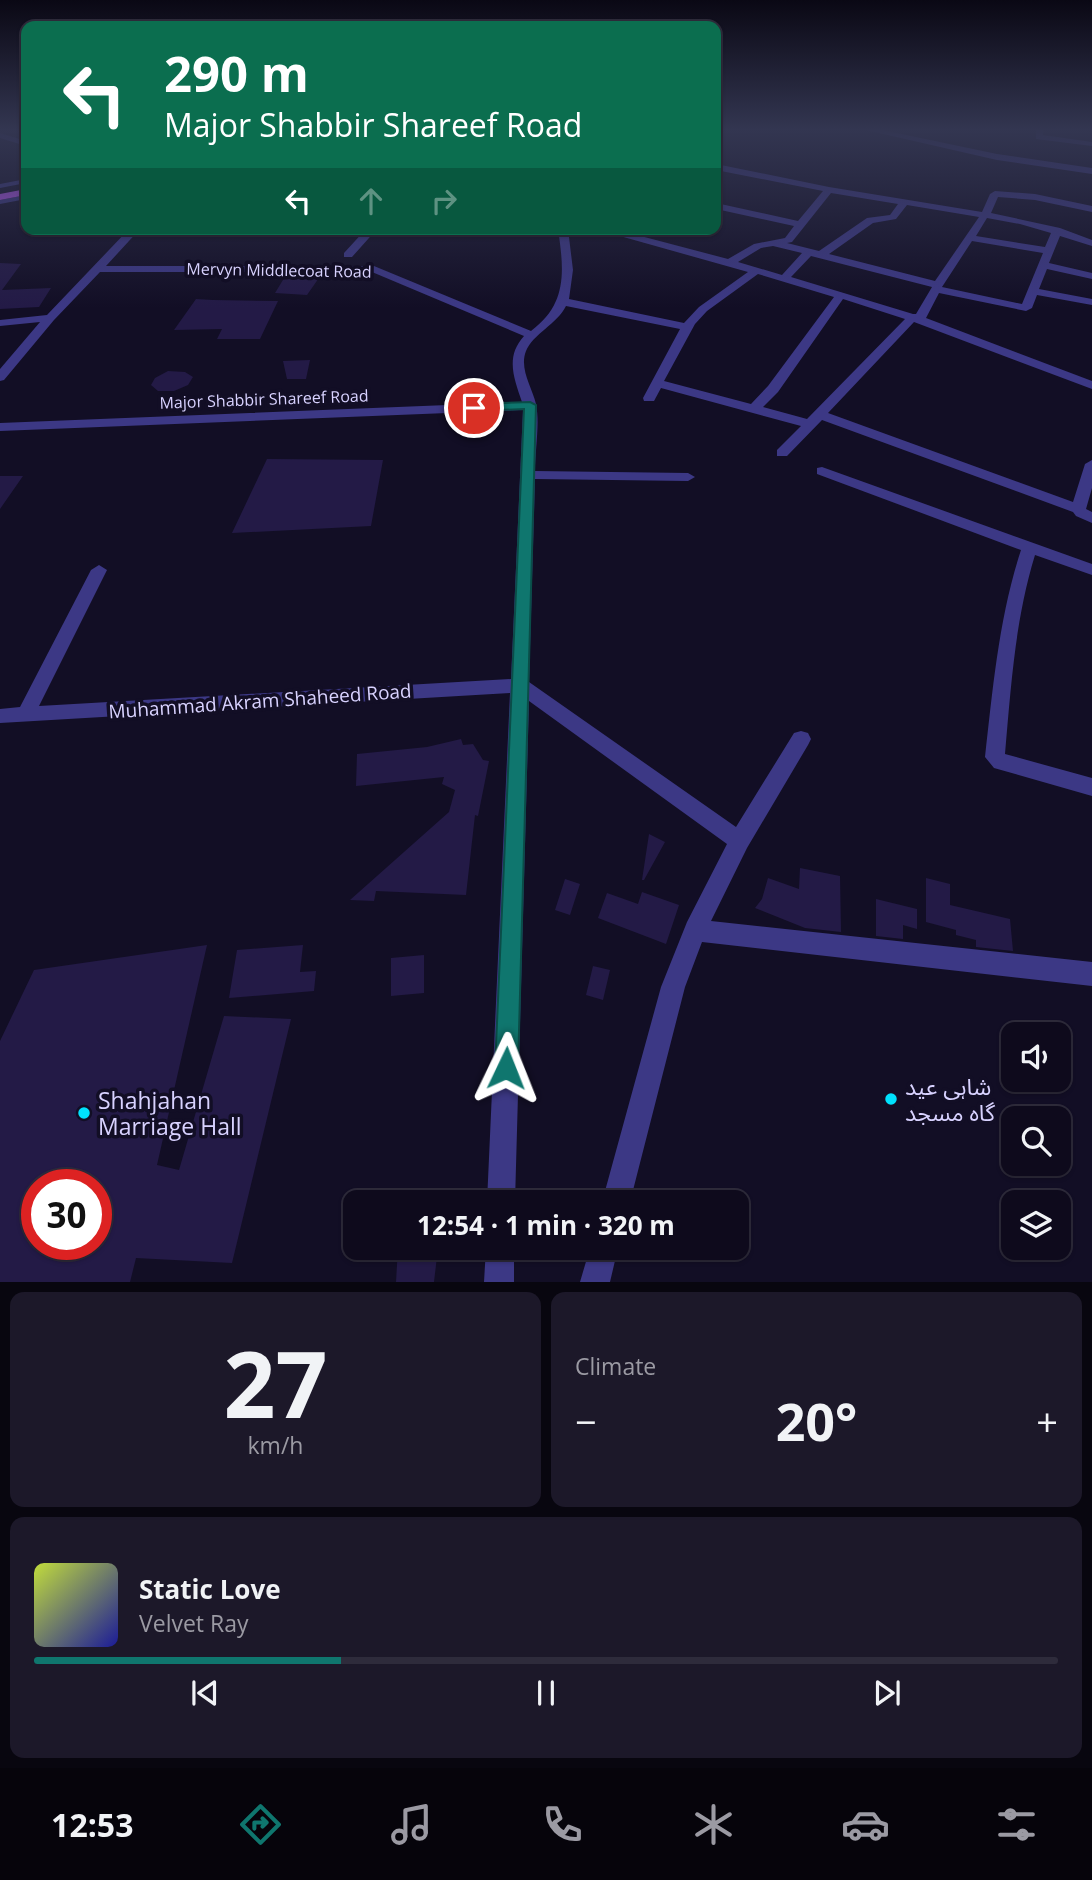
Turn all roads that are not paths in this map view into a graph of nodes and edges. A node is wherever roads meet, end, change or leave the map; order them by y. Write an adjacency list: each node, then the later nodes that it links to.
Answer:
1 (818, 188): 2 (street)
2 (829, 190): 5 (street); 9 (street)
3 (21, 196): 4 (main road)
4 (0, 200)
5 (905, 202): 8 (street); 21 (street)
6 (721, 207): 9 (street)
7 (1092, 209): 8 (street)
8 (985, 215): 10 (street); 15 (street)
9 (801, 225): 16 (street)
10 (1057, 230): 17 (street); 18 (street)
11 (129, 235): 24 (street)
12 (366, 235): 20 (street)
13 (563, 235): 31 (street)
14 (624, 235): 22 (street)
15 (970, 238): 18 (street); 28 (street)
16 (774, 243): 19 (street); 22 (street)
17 (1092, 243)
18 (1049, 251): 23 (street)
19 (809, 252): 21 (street); 27 (street)
20 (348, 255)
21 (821, 256): 28 (street)
22 (731, 262): 25 (street)
23 (1043, 265): 26 (street); 29 (street)
24 (97, 269): 33 (street); 37 (street, Mervyn Middlecoat Road)
25 (757, 270): 27 (street); 36 (street)
26 (1092, 276)
27 (785, 278): 30 (street)
28 (937, 287): 29 (street); 34 (street)
29 (1033, 291): 32 (street)
30 (841, 295): 34 (street); 43 (street)
31 (565, 302): 36 (street); 37 (street)
32 (1092, 302)
33 (50, 318): 35 (street); 38 (street)
34 (916, 319): 40 (street); 44 (street)
35 (0, 323)
36 (686, 327): 39 (street)
37 (531, 335): 42 (street)
38 (0, 377)
39 (657, 383): 41 (street); 43 (street)
40 (1092, 385)
41 (649, 398)
42 (530, 405): 45 (street, Major Shabbir Shareef Road); 49 (street)
43 (754, 409): 44 (street)
44 (814, 419): 46 (street); 51 (street)
45 (0, 427)
46 (782, 453)
47 (1092, 464): 51 (street)
48 (822, 471): 53 (street)
49 (528, 475): 50 (street); 56 (street)
50 (688, 477)
51 (1078, 509): 52 (street)
52 (1092, 518)
53 (1029, 548): 55 (street); 60 (street)
54 (99, 570): 57 (street)
55 (1092, 570)
56 (520, 685): 57 (street, Muhammad Akram Shaheed Road); 61 (street); 64 (street)
57 (25, 715): 58 (street, Muhammad Akram Shaheed Road)
58 (0, 716)
59 (801, 738): 61 (street)
60 (1092, 787)
61 (739, 841): 62 (street)
62 (695, 930): 63 (street); 65 (street)
63 (1092, 974)
64 (501, 1190)
65 (619, 1190)
66 (500, 1260): 68 (street)
67 (601, 1260): 69 (street)
68 (499, 1282)
69 (595, 1282)

